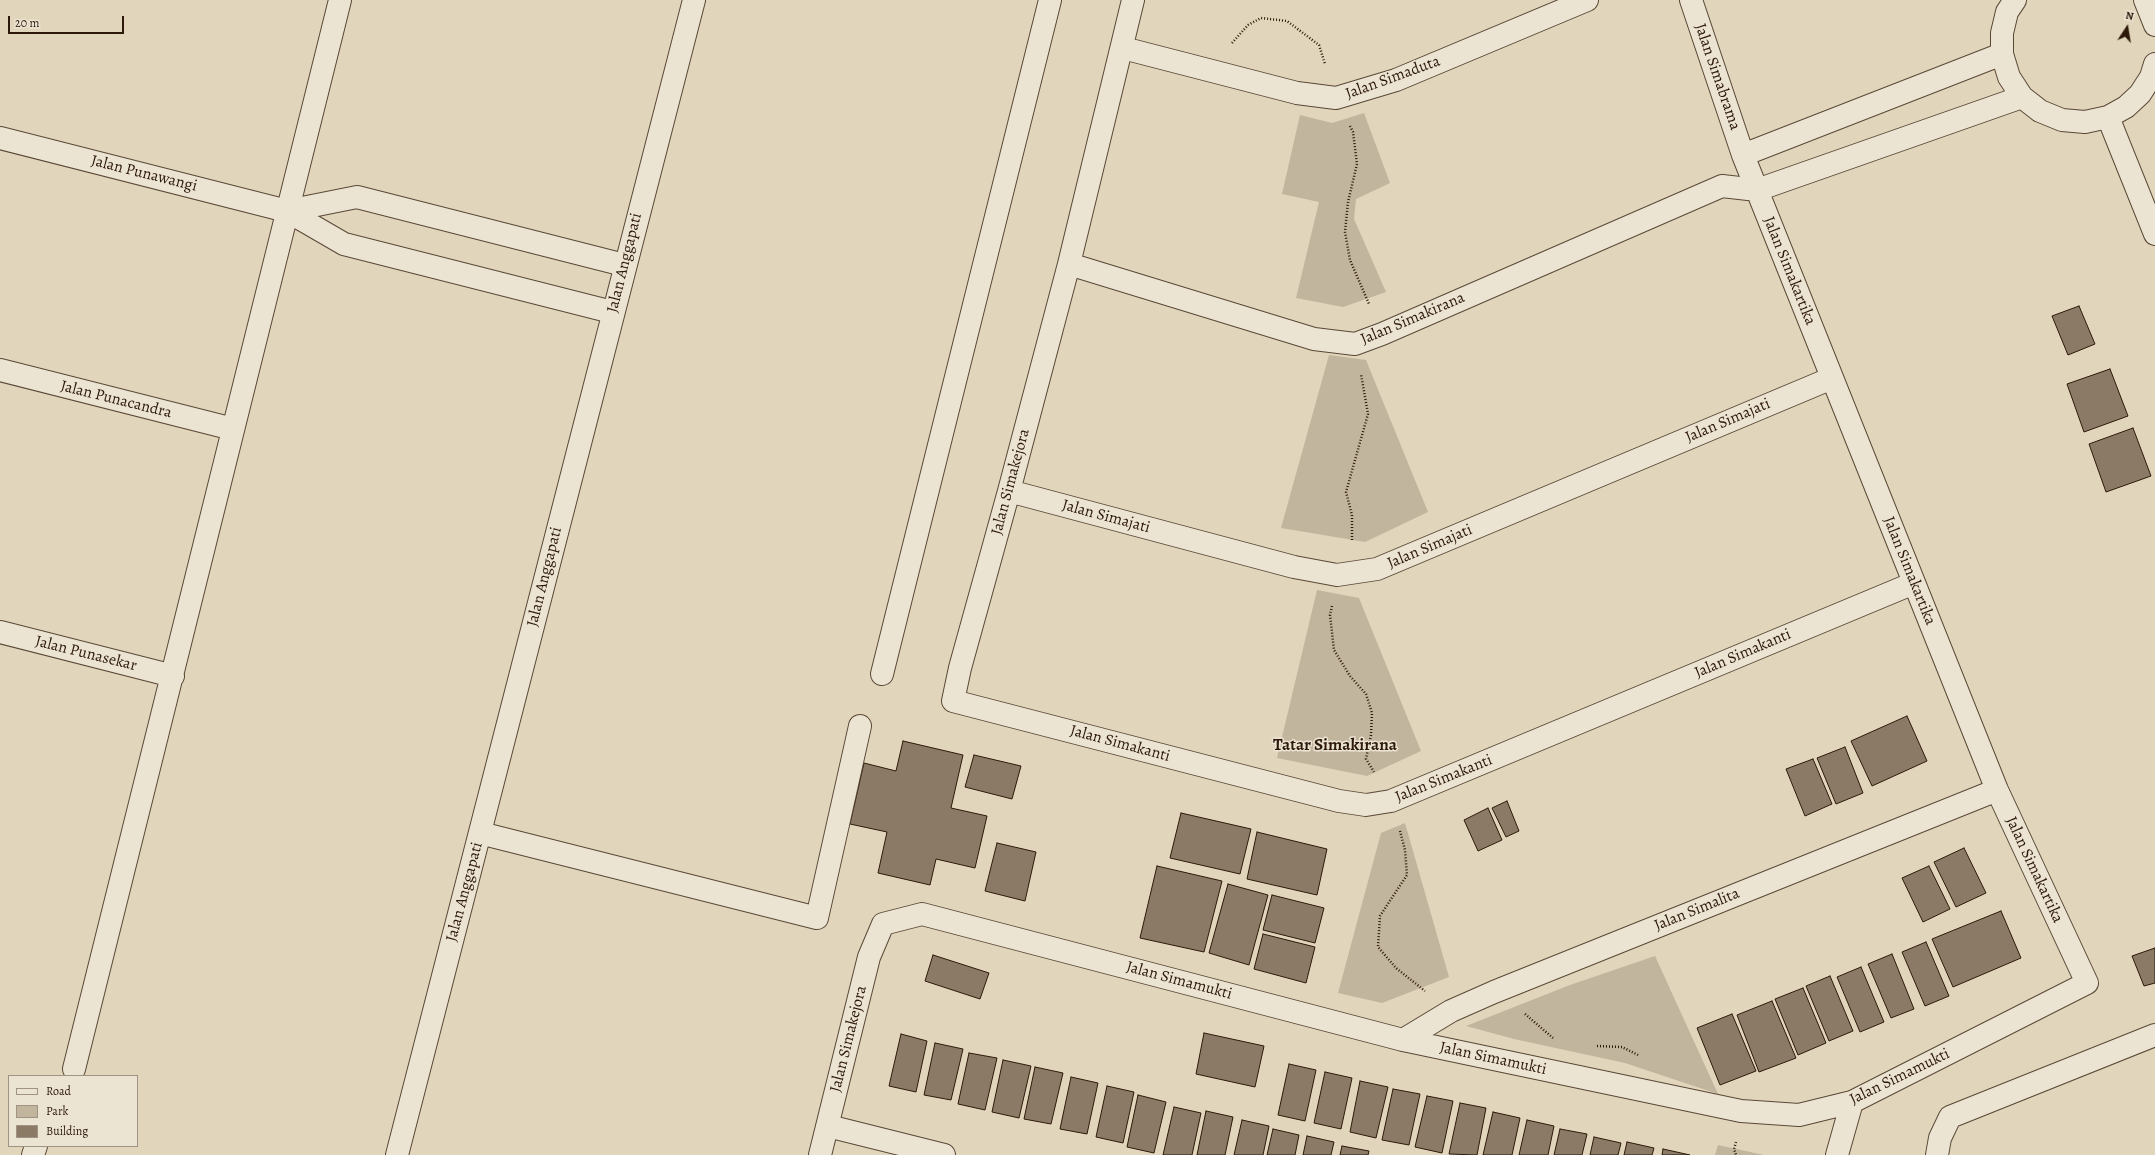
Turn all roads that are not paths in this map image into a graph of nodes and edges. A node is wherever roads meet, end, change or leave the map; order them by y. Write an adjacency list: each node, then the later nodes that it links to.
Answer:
1 (340, 0): 19 (street)
2 (694, 0): 22 (street, Jalan Anggapati)
3 (1050, 0): 30 (street)
4 (1133, 0): 10 (street, Jalan Simakejora)
5 (1587, 0): 10 (street, Jalan Simaduta)
6 (1691, 0): 16 (street, Jalan Simabrama)
7 (2015, 0): 11 (street)
8 (2145, 0): 9 (street)
9 (2155, 25)
10 (1123, 48): 21 (street, Jalan Simakejora)
11 (2002, 54): 13 (street); 16 (street)
12 (2155, 64): 14 (street)
13 (2022, 97): 14 (street); 18 (street)
14 (2108, 117): 20 (street)
15 (0, 138): 19 (street, Jalan Punawangi)
16 (1743, 155): 17 (street); 18 (street, Jalan Simakartika)
17 (1722, 186): 18 (street); 21 (street, Jalan Simakirana)
18 (1757, 190): 25 (street, Jalan Simakartika)
19 (287, 211): 22 (street); 23 (street); 26 (street)
20 (2155, 234)
21 (1069, 264): 27 (street, Jalan Simakejora)
22 (624, 265): 23 (street, Jalan Anggapati)
23 (612, 312): 35 (street, Jalan Anggapati)
24 (0, 370): 26 (street, Jalan Punacandra)
25 (1832, 378): 27 (street, Jalan Simajati); 28 (street, Jalan Simakartika)
26 (233, 429): 31 (street)
27 (1009, 491): 32 (street, Jalan Simakejora)
28 (1914, 584): 32 (street, Jalan Simakanti); 34 (street, Jalan Simakartika)
29 (0, 632): 31 (street, Jalan Punasekar)
30 (882, 674)
31 (173, 676): 40 (street)
32 (953, 700)
33 (860, 726): 35 (street)
34 (1997, 790): 37 (street, Jalan Simakartika); 39 (street, Jalan Simalita)
35 (480, 833): 43 (street, Jalan Anggapati)
36 (883, 924): 39 (street, Jalan Simamukti); 42 (street, Jalan Simakejora)
37 (2087, 983): 41 (street, Jalan Simamukti)
38 (2155, 1035): 47 (street)
39 (1403, 1040): 41 (street, Jalan Simamukti)
40 (74, 1069)
41 (1852, 1102): 46 (street)
42 (828, 1126): 44 (street, Jalan Simakejora); 45 (street)
43 (397, 1155)
44 (820, 1155)
45 (944, 1155)
46 (1837, 1155)
47 (1937, 1155)

